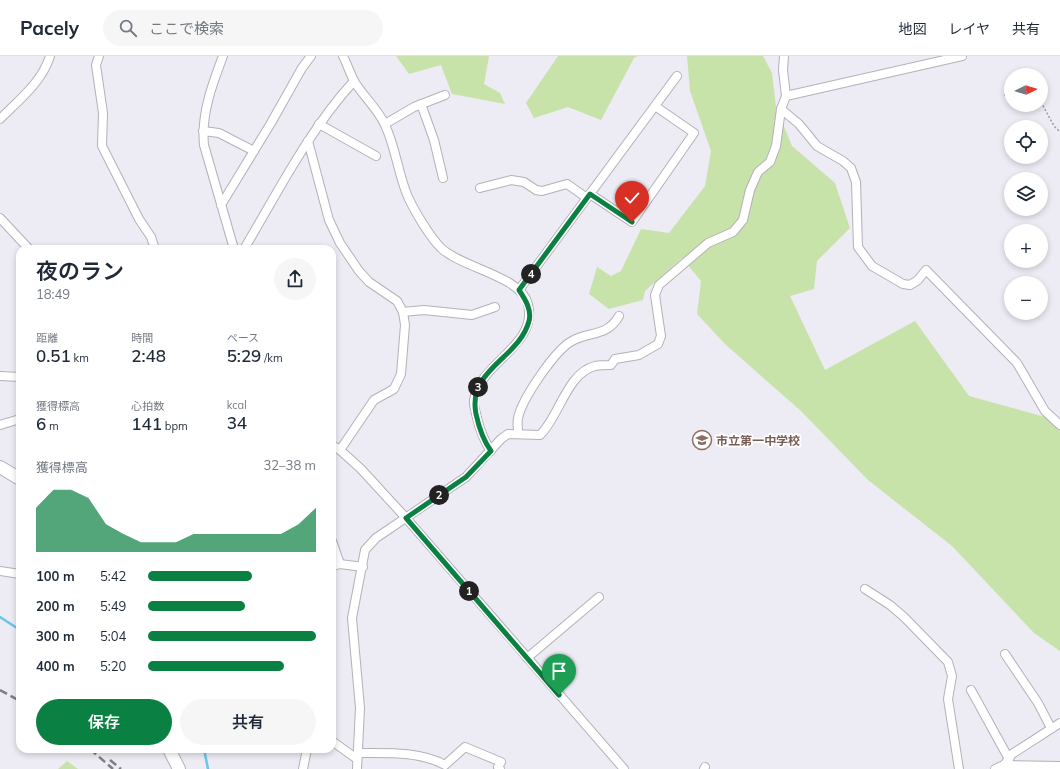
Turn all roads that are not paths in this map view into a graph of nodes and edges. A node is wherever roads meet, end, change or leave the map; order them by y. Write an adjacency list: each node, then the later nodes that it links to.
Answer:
1 (50, 56): 15 (street)
2 (99, 56): 28 (street)
3 (223, 56): 18 (street)
4 (311, 56): 20 (street)
5 (343, 56): 9 (street)
6 (784, 56): 11 (street)
7 (962, 56): 11 (street)
8 (677, 76): 13 (street)
9 (354, 81): 16 (street); 17 (street)
10 (445, 96): 12 (street)
11 (786, 96): 14 (street)
12 (421, 104): 17 (street); 22 (street)
13 (654, 106): 24 (street); 24 (street)
14 (781, 109): 39 (street); 40 (street)
15 (0, 119)
16 (319, 124): 19 (street); 21 (street)
17 (385, 124): 31 (street)
18 (203, 131): 20 (street); 25 (street)
19 (308, 141): 30 (street); 33 (street)
20 (254, 151): 25 (street)
21 (376, 156)
22 (443, 178)
23 (480, 188): 24 (street)
24 (589, 196): 31 (street)
25 (221, 205): 29 (street)
26 (0, 218): 27 (street)
27 (25, 245)
28 (154, 245)
29 (233, 245)
30 (246, 245)
31 (519, 290): 43 (street)
32 (495, 307): 33 (street)
33 (403, 312): 42 (street)
34 (619, 316): 40 (street)
35 (0, 376): 36 (street)
36 (16, 377)
37 (16, 420): 38 (street)
38 (0, 425)
39 (1060, 425)
40 (518, 433): 43 (street)
41 (336, 448): 42 (street)
42 (340, 450): 46 (street)
43 (491, 451): 46 (street)
44 (0, 467): 45 (street)
45 (16, 477)
46 (406, 518): 48 (street); 54 (street)
47 (336, 565): 48 (street)
48 (363, 567): 61 (street)
49 (0, 571): 50 (street)
50 (16, 573)
51 (865, 589): 69 (street)
52 (599, 597): 54 (street)
53 (1005, 654): 57 (street)
54 (527, 658): 68 (street)
55 (971, 690): 62 (street)
56 (1060, 723): 57 (street)
57 (1050, 728): 62 (street)
58 (336, 743): 61 (street)
59 (171, 753): 64 (street)
60 (307, 753): 65 (street)
61 (358, 756): 66 (street); 67 (street)
62 (1006, 762): 63 (street); 70 (street)
63 (1060, 766)
64 (179, 769)
65 (303, 769)
66 (357, 769)
67 (500, 769)
68 (624, 769)
69 (959, 769)
70 (995, 769)

